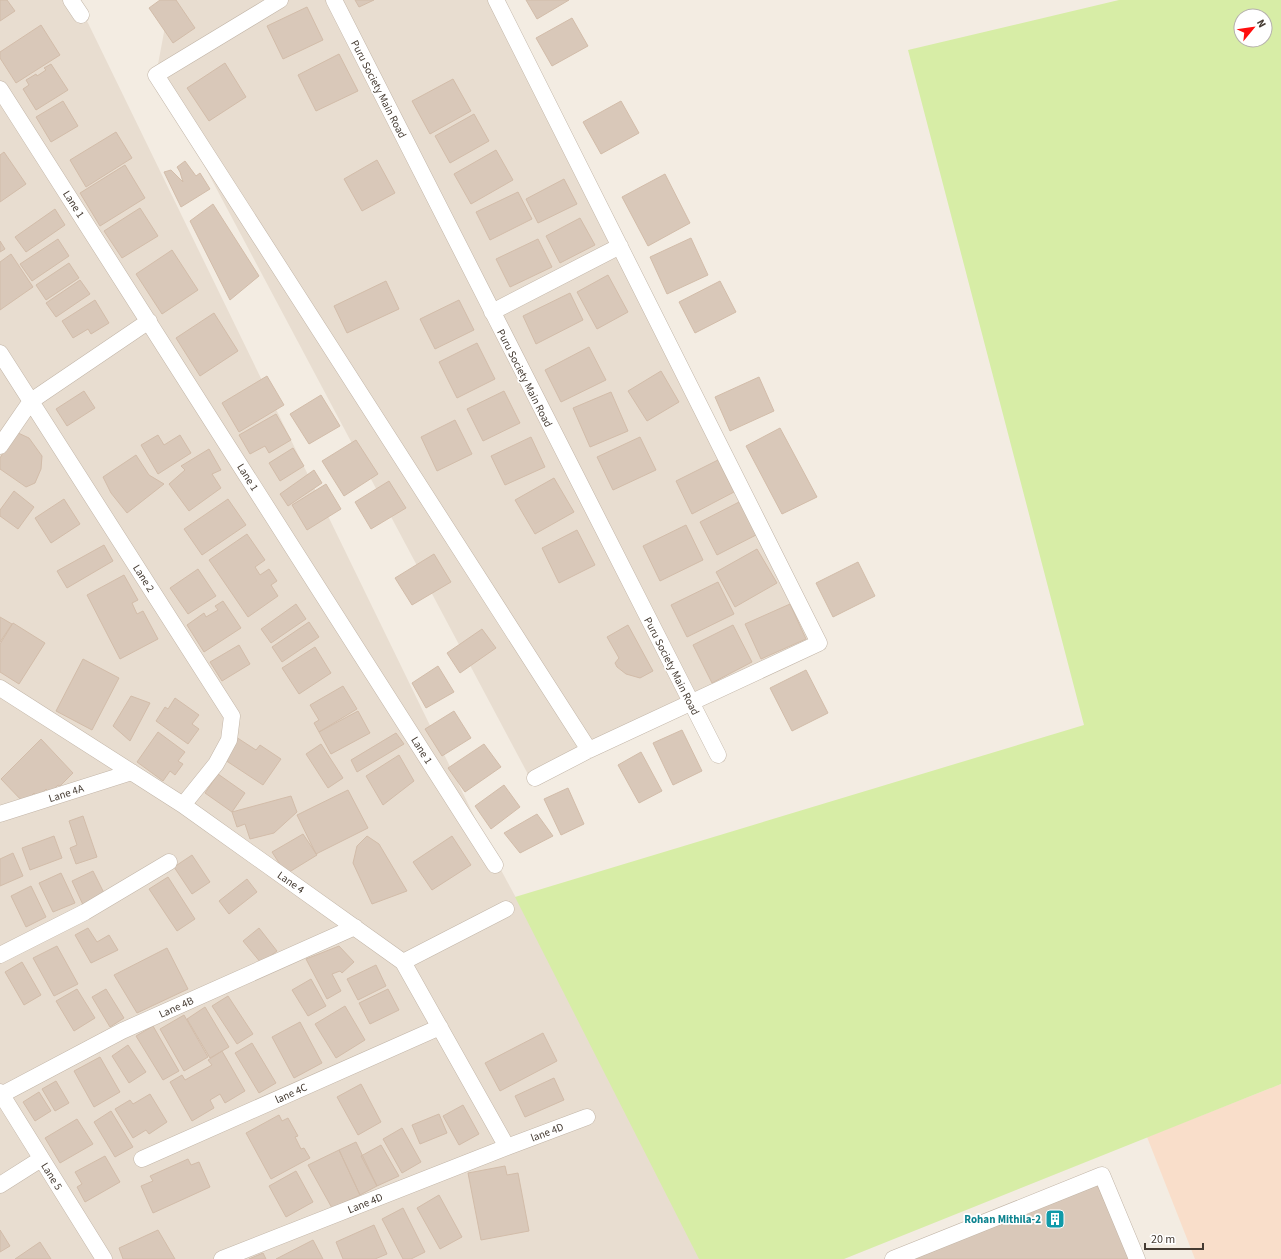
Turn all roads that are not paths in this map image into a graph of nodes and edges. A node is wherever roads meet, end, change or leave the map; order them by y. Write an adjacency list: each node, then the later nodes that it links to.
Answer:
1 (71, 0): 5 (street)
2 (280, 0): 15 (street)
3 (334, 0): 8 (street, Puru Society Main Road)
4 (496, 0): 7 (street)
5 (81, 15)
6 (0, 89): 9 (street, Lane 1)
7 (620, 246): 8 (street); 14 (street)
8 (492, 312): 14 (street, Puru Society Main Road)
9 (149, 321): 11 (street); 22 (street, Lane 1)
10 (0, 352): 11 (street, Lane 2)
11 (31, 401): 12 (street); 19 (street, Lane 2)
12 (0, 446)
13 (0, 688): 17 (street, Lane 4)
14 (691, 703): 15 (street); 16 (street, Puru Society Main Road)
15 (589, 750): 18 (street)
16 (718, 755)
17 (132, 772): 19 (street, Lane 4); 20 (street, Lane 4A)
18 (535, 778)
19 (183, 805): 24 (street, Lane 4)
20 (0, 814)
21 (168, 862): 25 (street)
22 (495, 865)
23 (506, 910): 26 (street)
24 (355, 927): 26 (street, Lane 4); 28 (street, Lane 4B)
25 (0, 955)
26 (403, 962): 27 (street, Lane 4)
27 (440, 1027): 30 (street, Lane 4); 32 (street, lane 4C)
28 (1, 1094): 31 (street, Lane 5)
29 (587, 1116): 30 (street, lane 4D)
30 (507, 1147): 35 (street, Lane 4D)
31 (41, 1158): 33 (street); 34 (street, Lane 5)
32 (142, 1159)
33 (0, 1185)
34 (101, 1258)
35 (222, 1259)
36 (893, 1259): 37 (street)
37 (1137, 1259)

